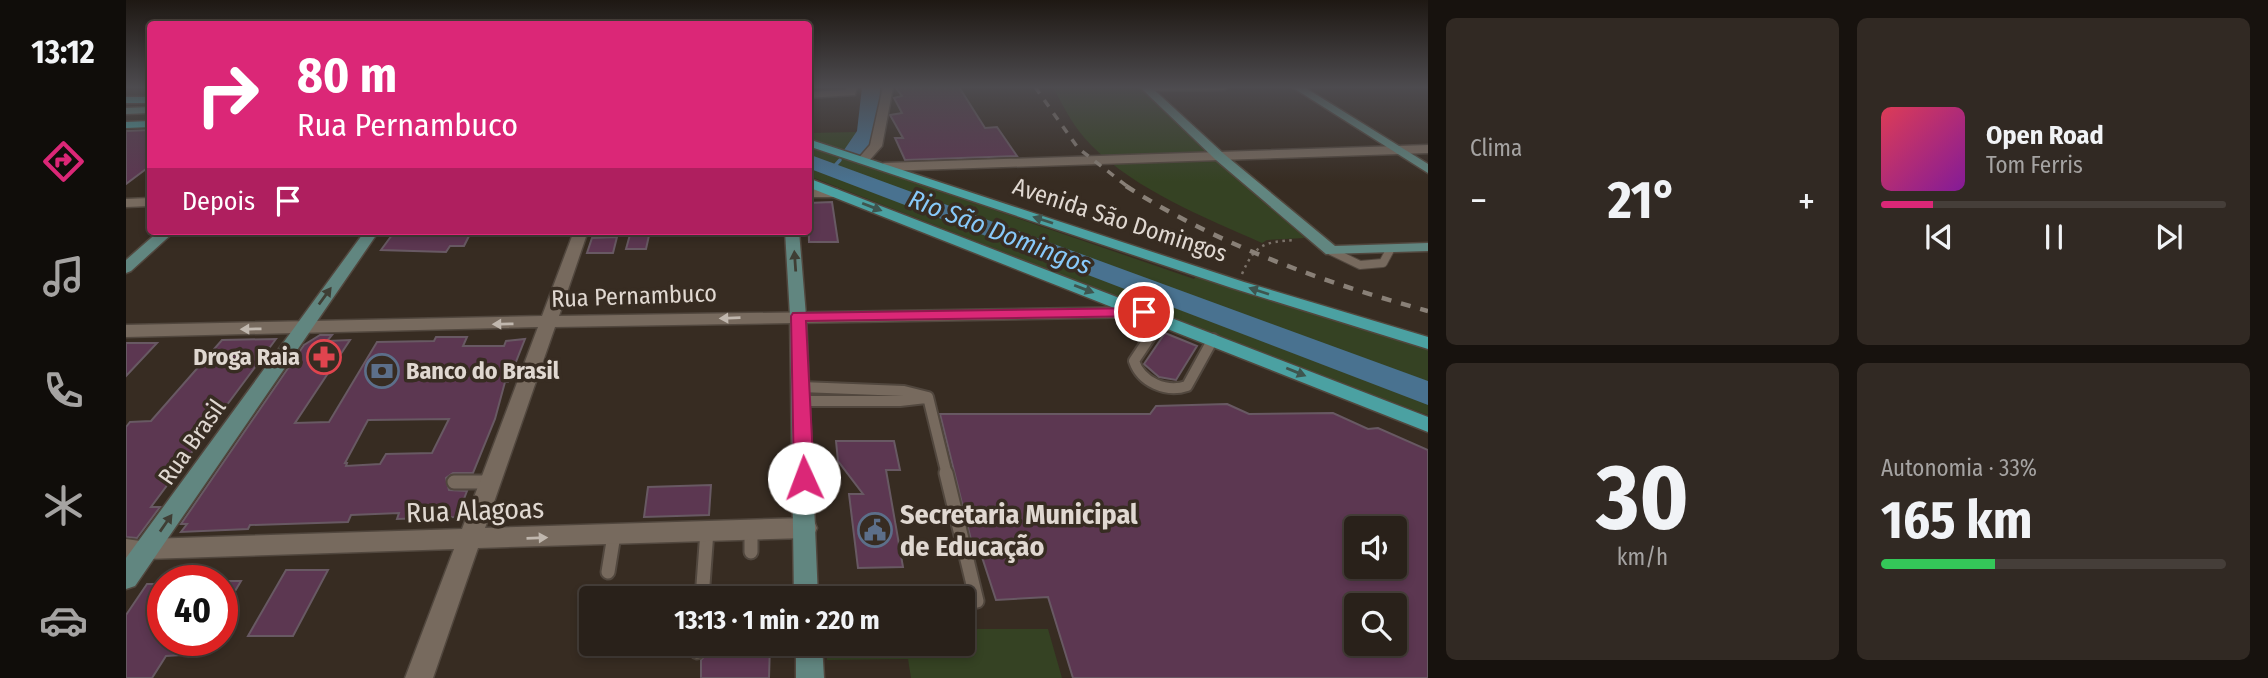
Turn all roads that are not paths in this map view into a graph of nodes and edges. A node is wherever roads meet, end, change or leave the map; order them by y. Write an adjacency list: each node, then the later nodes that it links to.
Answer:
1 (882, 119): 10 (street)
2 (1179, 119): 9 (street)
3 (1347, 119): 8 (street)
4 (147, 124): 5 (main road)
5 (126, 125)
6 (812, 143): 10 (main road, Avenida São Domingos)
7 (1428, 149): 8 (street)
8 (1397, 150): 9 (street); 12 (street)
9 (1220, 157): 11 (street); 22 (street)
10 (857, 158): 11 (main road, Avenida São Domingos)
11 (884, 167): 31 (main road, Avenida São Domingos, one-way to 11)
12 (1428, 169)
13 (812, 184): 15 (main road)
14 (812, 193): 15 (street)
15 (837, 193): 24 (main road, one-way to 24)
16 (147, 202): 17 (street)
17 (126, 203)
18 (163, 235): 23 (street)
19 (369, 235): 28 (street, Rua Brasil, one-way to 19)
20 (579, 235): 27 (street)
21 (793, 235): 25 (street, one-way to 21)
22 (1428, 247)
23 (126, 268)
24 (1144, 312): 25 (street, Rua Pernambuco); 26 (main road)
25 (798, 316): 27 (street, Rua Pernambuco, one-way to 27); 32 (street)
26 (1162, 319): 30 (main road); 30 (lane)
27 (546, 323): 28 (street, Rua Pernambuco, one-way to 28); 35 (street)
28 (302, 327): 29 (street, Rua Pernambuco, one-way to 29); 40 (street, Rua Brasil, one-way to 28)
29 (126, 331)
30 (1213, 339): 33 (main road, one-way to 33)
31 (1424, 343)
32 (801, 394): 36 (street); 45 (lane)
33 (1428, 425)
34 (454, 482): 35 (lane)
35 (491, 482): 39 (street)
36 (806, 528): 37 (street, Rua Alagoas); 44 (street)
37 (707, 531): 38 (street, Rua Alagoas); 43 (lane)
38 (614, 535): 39 (street, Rua Alagoas, one-way to 38); 41 (lane)
39 (469, 541): 40 (street, Rua Alagoas); 47 (street)
40 (134, 554): 42 (street, Rua Brasil)
41 (608, 572)
42 (126, 578)
43 (703, 586)
44 (806, 586)
45 (976, 601)
46 (803, 656): 48 (street)
47 (419, 678)
48 (810, 678)

